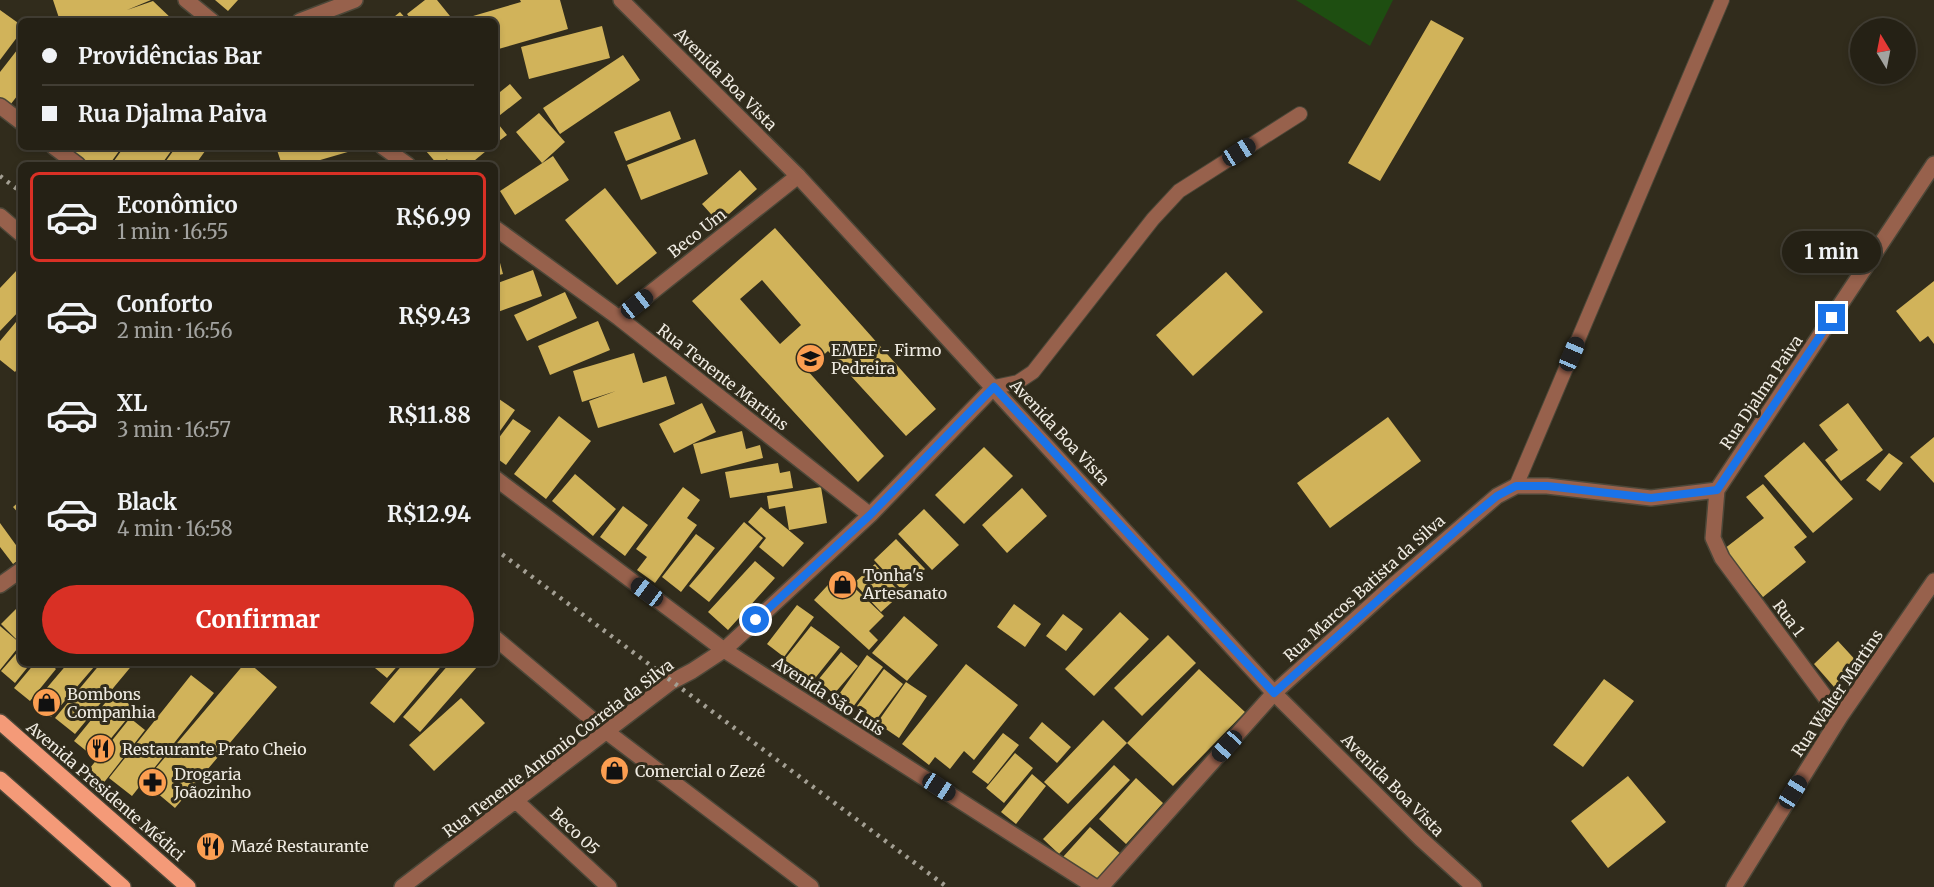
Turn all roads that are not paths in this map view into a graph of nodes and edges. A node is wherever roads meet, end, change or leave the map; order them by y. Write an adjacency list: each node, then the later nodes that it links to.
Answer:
1 (186, 0): 5 (street)
2 (355, 0): 6 (street)
3 (621, 0): 15 (street, Avenida Boa Vista)
4 (1722, 0): 22 (lane)
5 (208, 18)
6 (308, 18)
7 (0, 106): 9 (street)
8 (1300, 114): 20 (lane)
9 (18, 120)
10 (58, 150): 12 (street)
11 (387, 150): 13 (street)
12 (74, 162)
13 (404, 162)
14 (1934, 164): 23 (street, Rua Djalma Paiva)
15 (798, 176): 19 (street, Beco Um); 20 (street, Avenida Boa Vista)
16 (0, 216): 18 (street)
17 (498, 230): 19 (street, Rua Tenente Martins)
18 (18, 231)
19 (619, 318): 24 (street, Rua Tenente Martins)
20 (994, 387): 24 (street, Rua Tenente Antonio Correia da Silva); 30 (street, Avenida Boa Vista)
21 (498, 480): 29 (street, Avenida São Luis)
22 (1516, 486): 23 (street); 30 (street, Rua Marcos Batista da Silva)
23 (1717, 490): 31 (street, Rua 1)
24 (870, 515): 29 (street, Rua Tenente Antonio Correia da Silva)
25 (18, 572): 27 (street)
26 (1934, 581): 31 (street, Rua Walter Martins)
27 (0, 585)
28 (498, 641): 33 (street)
29 (724, 650): 33 (street, Rua Tenente Antonio Correia da Silva); 41 (street, Avenida São Luis)
30 (1274, 693): 42 (street, Rua Marcos Batista da Silva); 43 (street, Avenida Boa Vista)
31 (1840, 717): 44 (street, Rua Walter Martins)
32 (0, 722): 37 (main road, Avenida Presidente Médici)
33 (607, 732): 35 (street, Rua Tenente Antonio Correia da Silva); 40 (street)
34 (0, 778): 36 (main road)
35 (516, 801): 38 (street, Rua Tenente Antonio Correia da Silva); 39 (street, Beco 05)
36 (123, 887)
37 (188, 887)
38 (402, 887)
39 (609, 887)
40 (811, 887)
41 (1095, 887)
42 (1101, 887)
43 (1474, 887)
44 (1734, 887)

